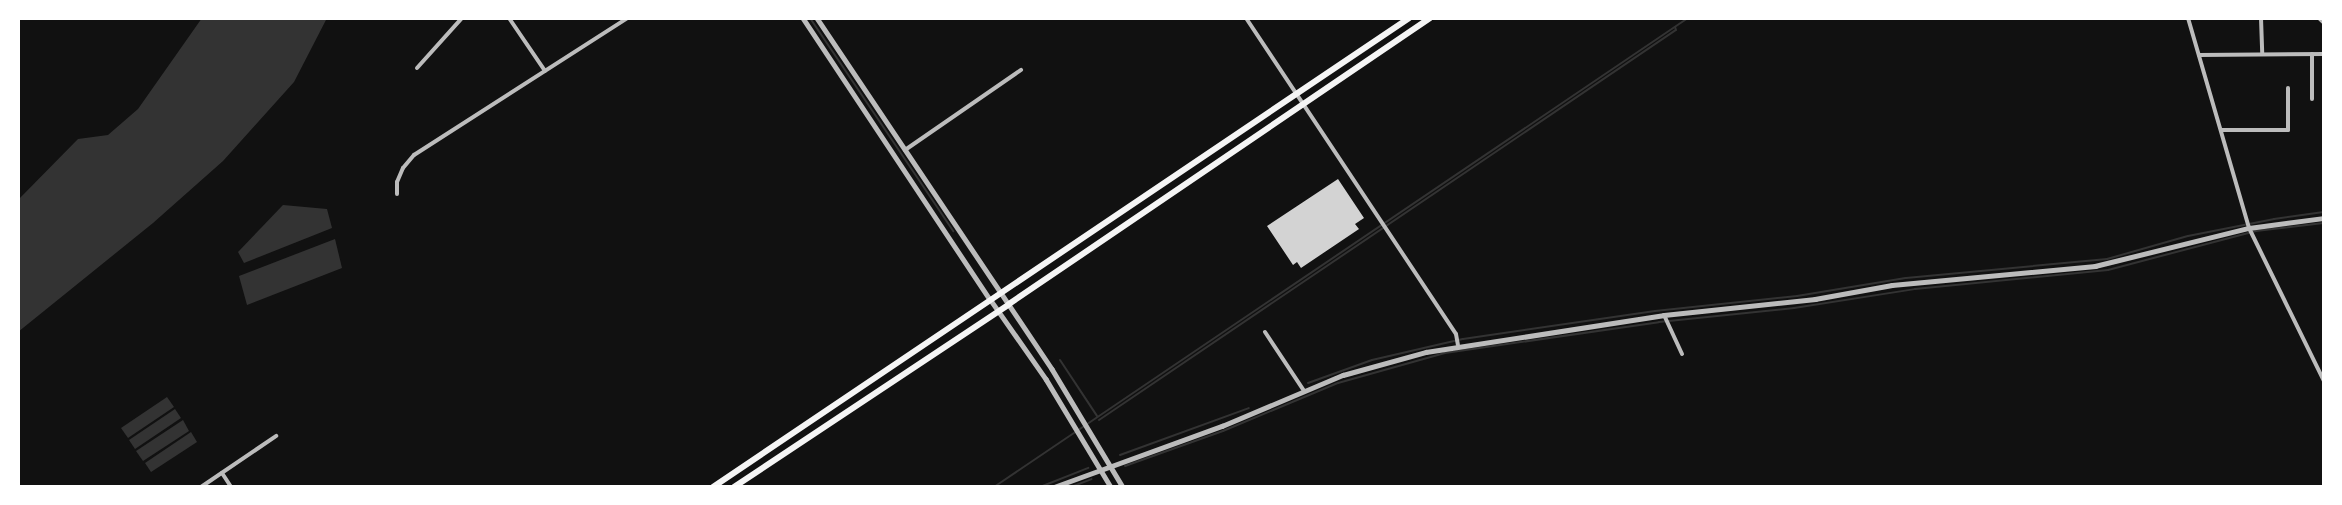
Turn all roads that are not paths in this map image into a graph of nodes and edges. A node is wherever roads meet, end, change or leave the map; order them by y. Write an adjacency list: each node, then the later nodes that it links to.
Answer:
1 (462, 18): 17 (street)
2 (509, 18): 19 (street)
3 (627, 18): 19 (street)
4 (804, 18): 30 (street)
5 (817, 18): 25 (street)
6 (1246, 18): 21 (street)
7 (1409, 18): 21 (highway)
8 (1430, 18): 23 (highway)
9 (2187, 18): 16 (street)
10 (2262, 18): 13 (street)
11 (2319, 18): 12 (street)
12 (2324, 23)
13 (2262, 54): 14 (street); 16 (street)
14 (2312, 54): 15 (street); 22 (street)
15 (2324, 54)
16 (2199, 55): 24 (street)
17 (417, 68)
18 (1022, 70): 25 (street)
19 (545, 71): 26 (street)
20 (2288, 88): 24 (street)
21 (1296, 93): 23 (street); 29 (highway)
22 (2312, 99)
23 (1303, 104): 31 (highway); 35 (street)
24 (2222, 130): 28 (street)
25 (905, 150): 29 (street)
26 (397, 194)
27 (2324, 218): 28 (street)
28 (2249, 228): 33 (street); 37 (street)
29 (1000, 291): 30 (highway); 31 (street)
30 (990, 299): 32 (street); 45 (highway)
31 (1009, 304): 32 (highway); 40 (street)
32 (998, 312): 41 (street); 46 (highway)
33 (1664, 315): 35 (street); 36 (street)
34 (1265, 332): 38 (street)
35 (1458, 345): 38 (street)
36 (1682, 354)
37 (2324, 381)
38 (1304, 391): 40 (street)
39 (276, 436): 42 (street)
40 (1113, 465): 41 (street); 49 (street)
41 (1102, 469): 47 (street); 48 (street)
42 (222, 473): 43 (street); 44 (street)
43 (201, 487)
44 (231, 487)
45 (713, 487)
46 (734, 487)
47 (1054, 487)
48 (1112, 487)
49 (1124, 487)

